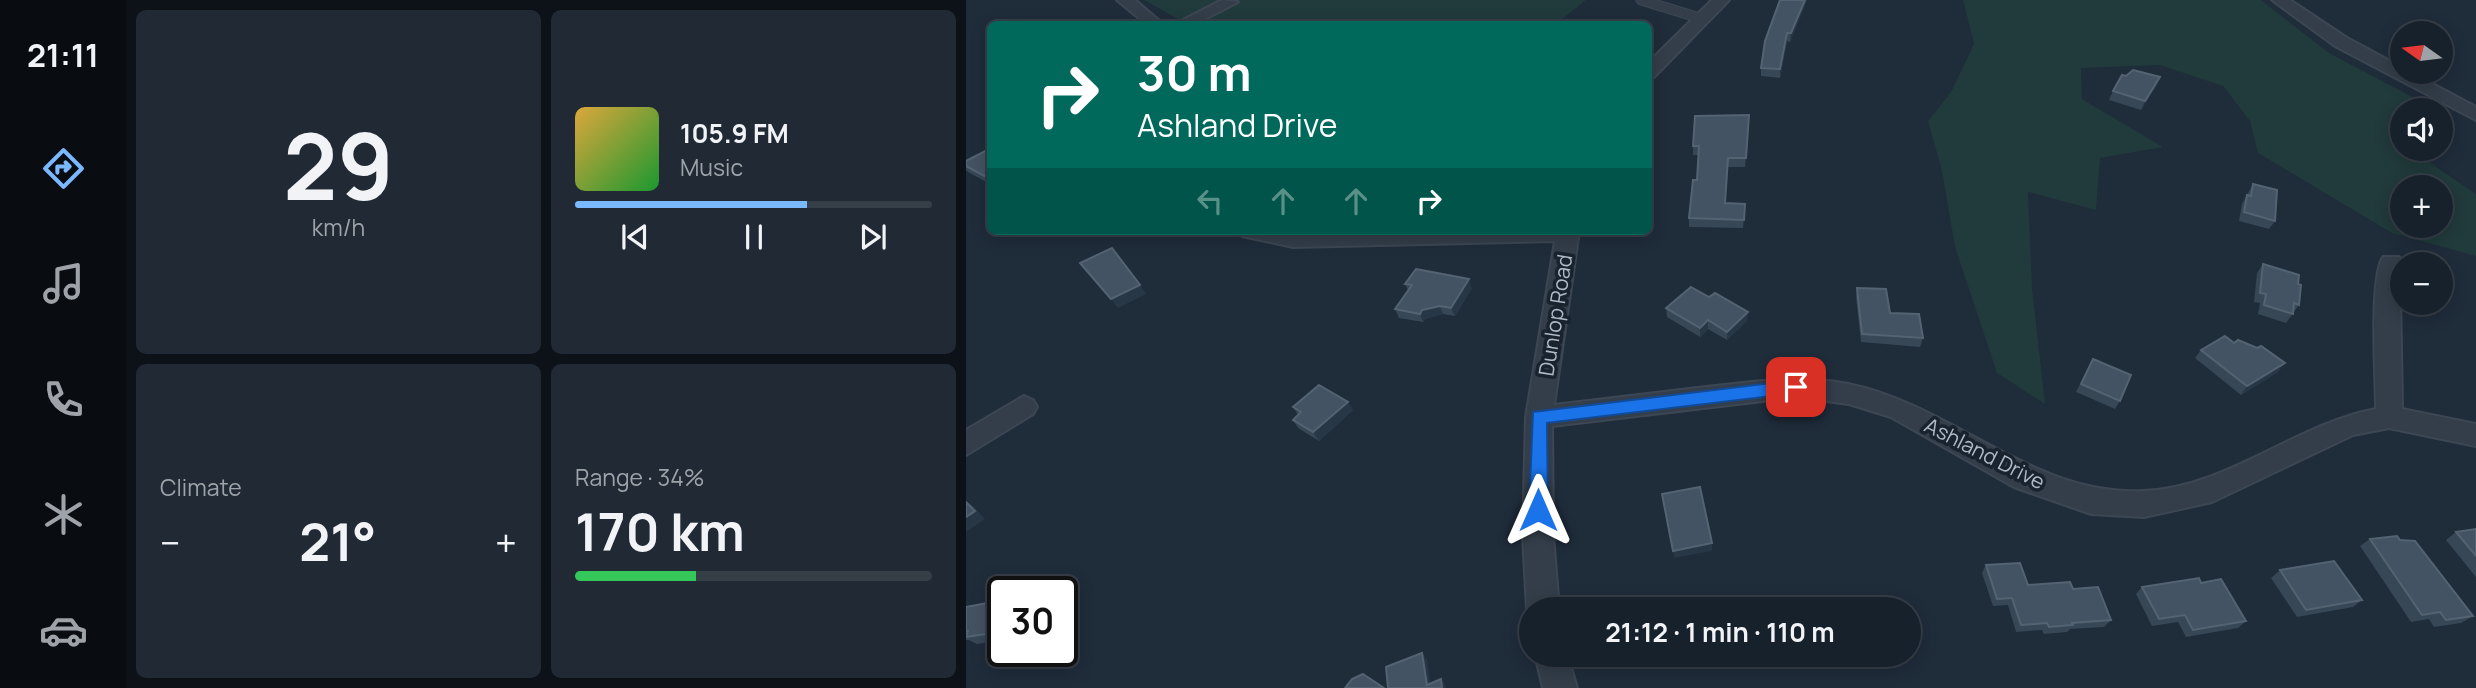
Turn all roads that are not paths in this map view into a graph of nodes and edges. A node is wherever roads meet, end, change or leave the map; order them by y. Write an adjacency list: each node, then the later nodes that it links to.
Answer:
1 (1125, 0): 7 (street)
2 (1641, 0): 6 (lane)
3 (1721, 0): 6 (street)
4 (2280, 0): 10 (street)
5 (1230, 2): 8 (street)
6 (1703, 19): 9 (street)
7 (1151, 21)
8 (1189, 21)
9 (1652, 70)
10 (2476, 114)
11 (1269, 235): 12 (street)
12 (1464, 235)
13 (1567, 235): 16 (street, Dunlop Road)
14 (2390, 272): 17 (street)
15 (1024, 407): 19 (street)
16 (1539, 417): 17 (street, Ashland Drive); 20 (street, Dunlop Road)
17 (2389, 417): 18 (street)
18 (2476, 435)
19 (966, 444)
20 (1542, 597)
21 (1554, 667): 22 (street)
22 (1560, 688)

